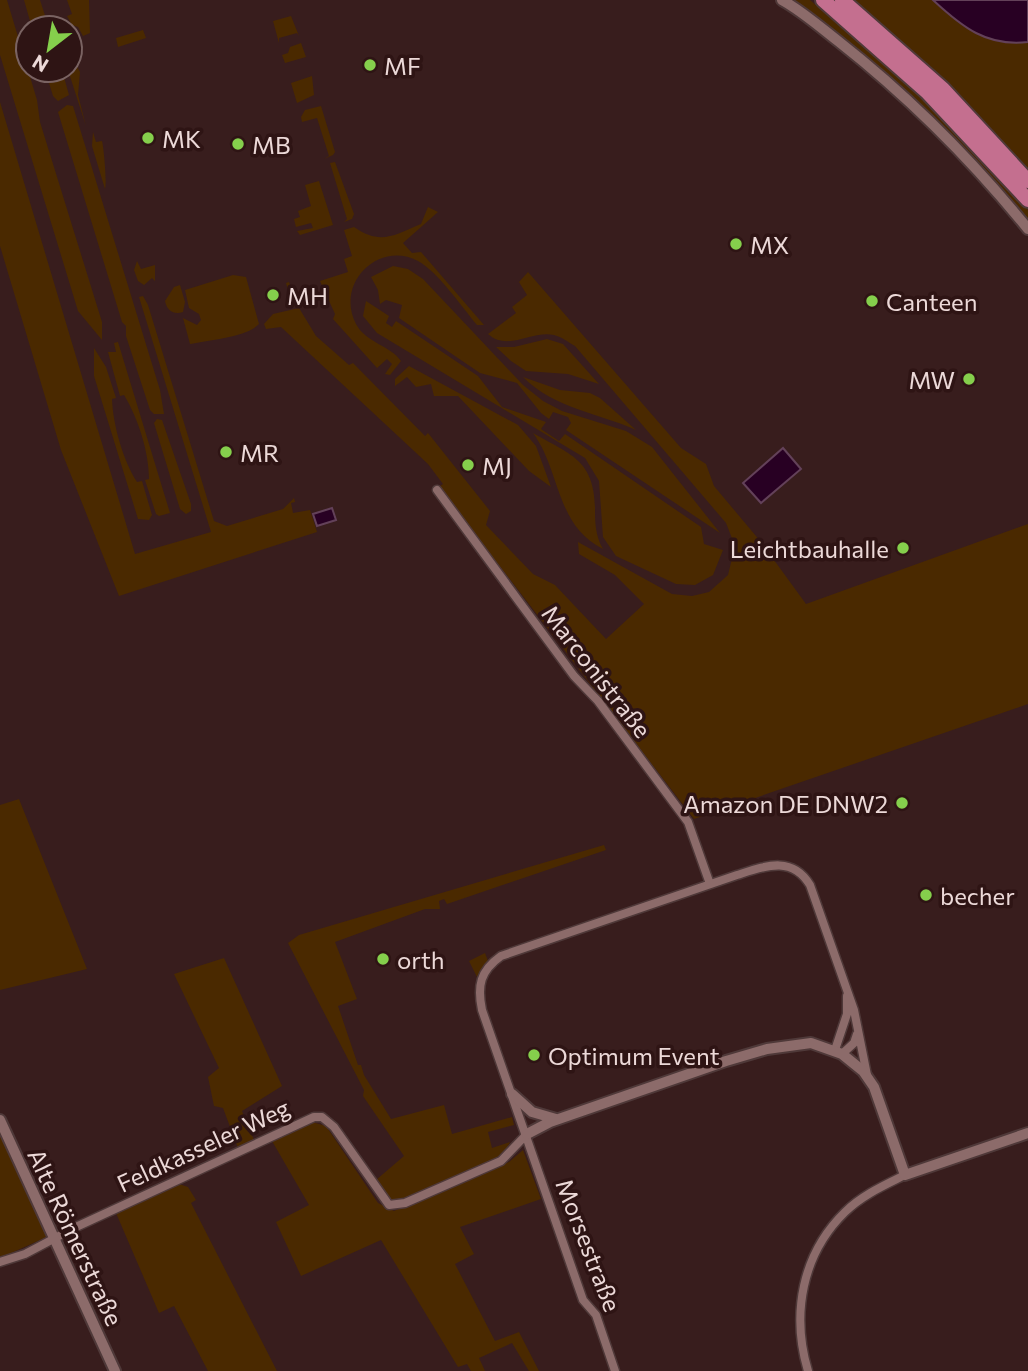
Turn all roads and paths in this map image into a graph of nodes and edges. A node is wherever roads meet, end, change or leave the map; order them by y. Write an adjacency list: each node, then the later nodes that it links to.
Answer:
1 (782, 0): 6 (street)
2 (823, 0): 5 (highway)
3 (842, 0): 4 (highway)
4 (1028, 181)
5 (1028, 200)
6 (1028, 229)
7 (437, 490): 8 (street, Marconistraße)
8 (710, 884): 9 (street); 13 (street)
9 (847, 990): 10 (street); 11 (street)
10 (858, 1031): 11 (street); 12 (street)
11 (839, 1052): 12 (street); 14 (street, Feldkasseler Weg)
12 (867, 1078): 18 (street)
13 (512, 1094): 14 (street); 17 (street)
14 (559, 1119): 17 (street, Feldkasseler Weg)
15 (0, 1120): 19 (street, Alte Römerstraße)
16 (1028, 1133): 18 (street)
17 (527, 1134): 19 (street, Feldkasseler Weg); 22 (street, Morsestraße)
18 (905, 1175): 23 (street)
19 (52, 1239): 20 (street, Feldkasseler Weg); 21 (street, Alte Römerstraße)
20 (0, 1262)
21 (114, 1371)
22 (615, 1371)
23 (807, 1371)

